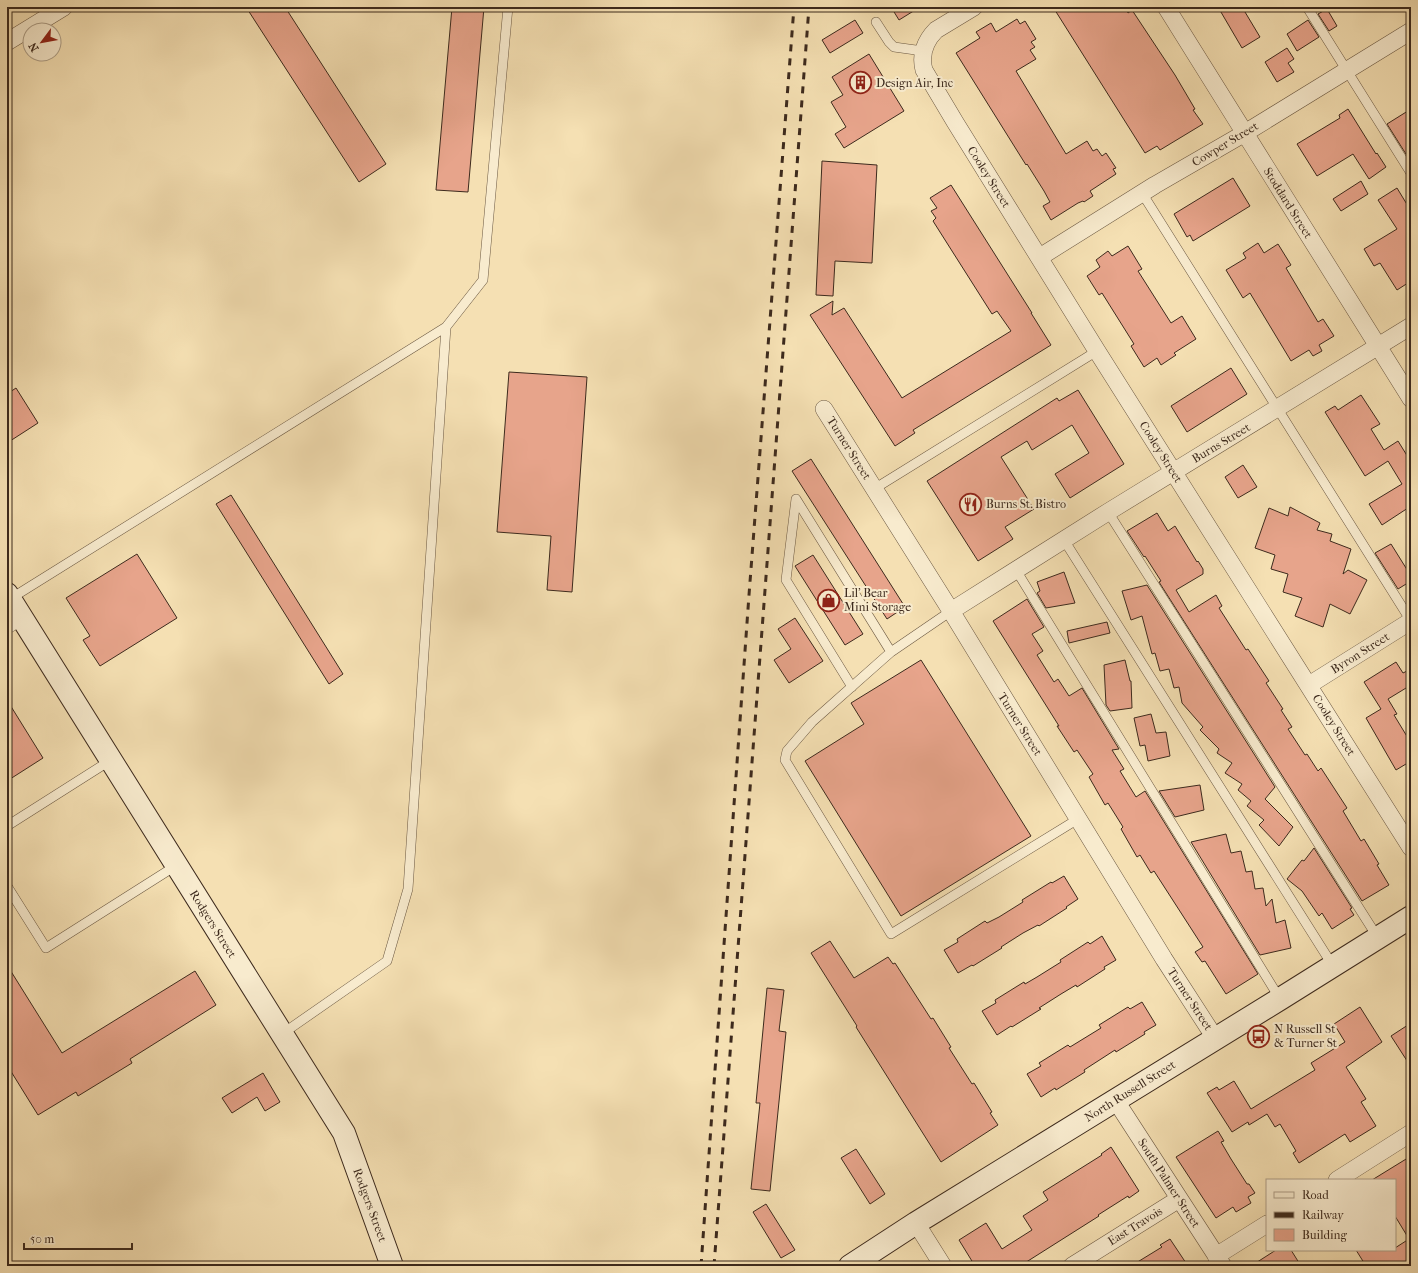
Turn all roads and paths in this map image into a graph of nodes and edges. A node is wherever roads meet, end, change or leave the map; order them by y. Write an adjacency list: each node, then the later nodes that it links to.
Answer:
1 (64, 7): 8 (street)
2 (508, 7): 16 (lane)
3 (974, 7): 9 (street)
4 (1166, 7): 11 (street, Stoddard Street)
5 (1307, 7): 10 (lane)
6 (876, 22): 9 (lane)
7 (1411, 31): 10 (street, Cowper Street)
8 (7, 42)
9 (923, 51): 14 (street, Cooley Street)
10 (1347, 70): 11 (street, Cowper Street); 12 (lane)
11 (1245, 133): 13 (street, Cowper Street); 17 (street, Stoddard Street)
12 (1411, 173)
13 (1142, 193): 14 (street, Cowper Street); 21 (lane)
14 (1040, 257): 18 (street, Cooley Street)
15 (1411, 326): 17 (street, Burns Street)
16 (446, 327): 27 (lane); 43 (lane)
17 (1378, 347): 19 (street, Stoddard Street); 21 (street, Burns Street)
18 (1097, 350): 22 (street, Cooley Street); 23 (lane)
19 (1411, 399)
20 (824, 409): 23 (street, Turner Street)
21 (1277, 409): 22 (street, Burns Street); 29 (lane)
22 (1174, 472): 24 (street, Burns Street); 31 (street, Cooley Street)
23 (874, 489): 28 (street, Turner Street)
24 (1108, 512): 25 (street, Burns Street); 40 (lane)
25 (1064, 540): 26 (street, Burns Street); 41 (lane)
26 (1016, 570): 28 (street, Burns Street); 42 (lane)
27 (11, 608): 33 (street, Rodgers Street)
28 (951, 611): 30 (lane); 34 (street, Turner Street)
29 (1411, 621): 31 (street, Byron Street)
30 (891, 652): 32 (lane); 32 (lane)
31 (1309, 686): 36 (street, Cooley Street)
32 (852, 687): 34 (lane)
33 (111, 760): 35 (lane); 37 (street, Rodgers Street)
34 (1078, 819): 44 (street, Turner Street)
35 (7, 826)
36 (1411, 848)
37 (177, 865): 38 (lane); 43 (street, Rodgers Street)
38 (7, 886)
39 (1411, 917): 40 (street, North Russell Street)
40 (1378, 938): 41 (street, North Russell Street)
41 (1333, 966): 42 (street, North Russell Street)
42 (1280, 999): 44 (street, North Russell Street)
43 (282, 1034): 52 (street, Rodgers Street)
44 (1215, 1038): 45 (street, North Russell Street)
45 (1116, 1101): 48 (street, South Palmer Street); 49 (street, North Russell Street)
46 (1411, 1133): 47 (street)
47 (1339, 1179)
48 (1179, 1199): 51 (street, South Palmer Street); 55 (street, East Travois)
49 (916, 1223): 53 (street, North Russell Street); 54 (street)
50 (1266, 1225): 51 (street)
51 (1219, 1261)
52 (392, 1266)
53 (850, 1266)
54 (943, 1266)
55 (1072, 1266)

